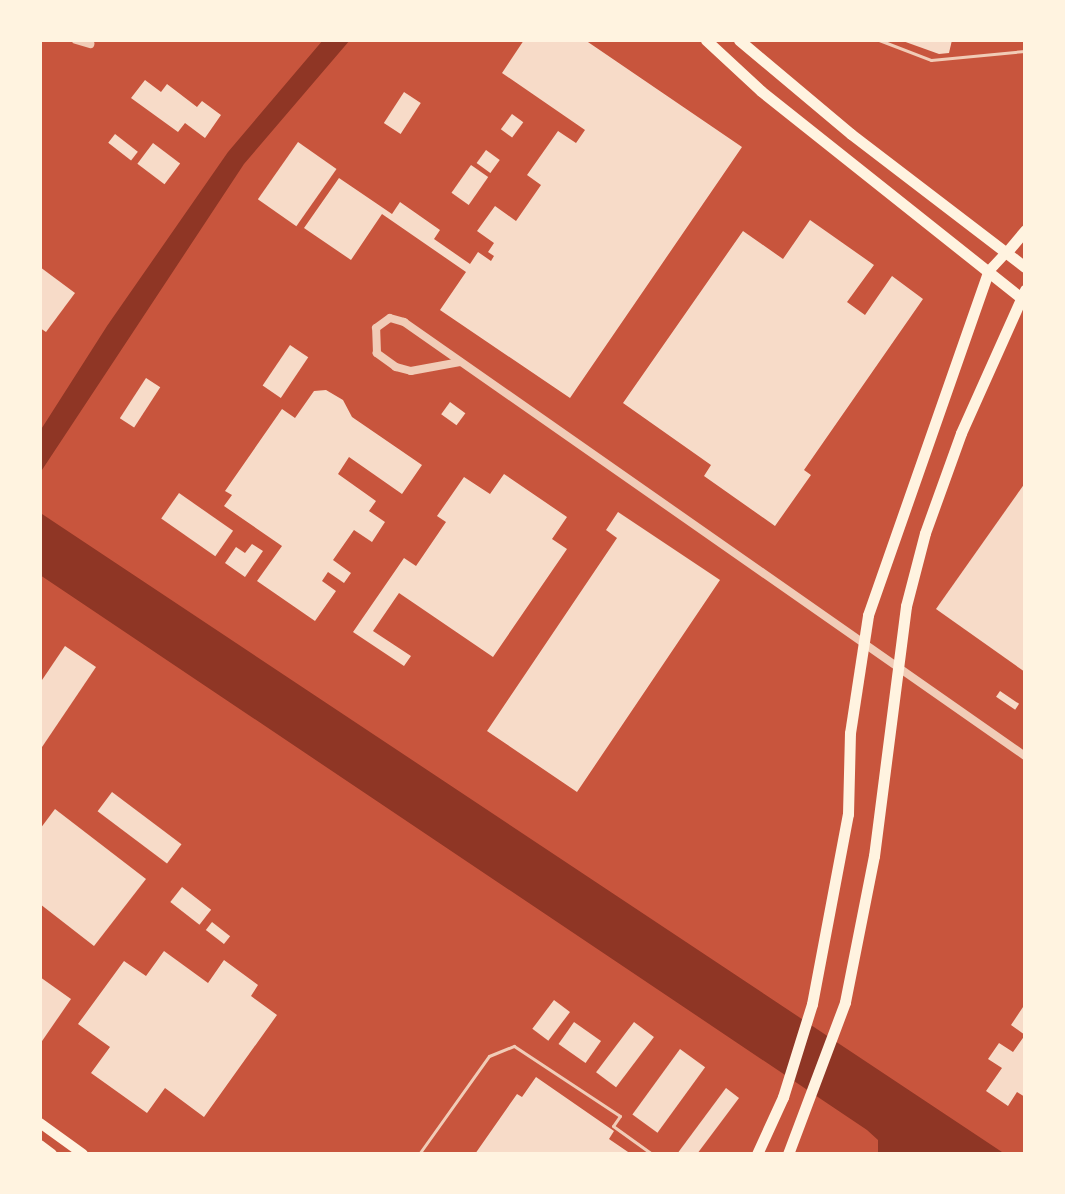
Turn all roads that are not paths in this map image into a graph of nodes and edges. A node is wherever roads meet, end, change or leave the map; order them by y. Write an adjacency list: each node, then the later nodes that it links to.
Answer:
1 (76, 40): 5 (street)
2 (706, 40): 10 (main road)
3 (739, 40): 8 (main road)
4 (879, 40): 6 (lane)
5 (90, 44)
6 (1025, 51)
7 (1025, 230): 8 (main road)
8 (1006, 253): 9 (main road); 10 (main road)
9 (1025, 267)
10 (988, 272): 11 (main road); 13 (main road)
11 (1024, 296): 14 (main road)
12 (460, 362): 12 (street); 13 (street)
13 (863, 643): 14 (street); 22 (main road)
14 (897, 667): 15 (street); 23 (main road)
15 (1025, 756)
16 (40, 1123): 19 (main road)
17 (40, 1145): 18 (main road)
18 (52, 1154)
19 (83, 1154)
20 (419, 1154): 21 (lane)
21 (652, 1154)
22 (757, 1154)
23 (788, 1154)

